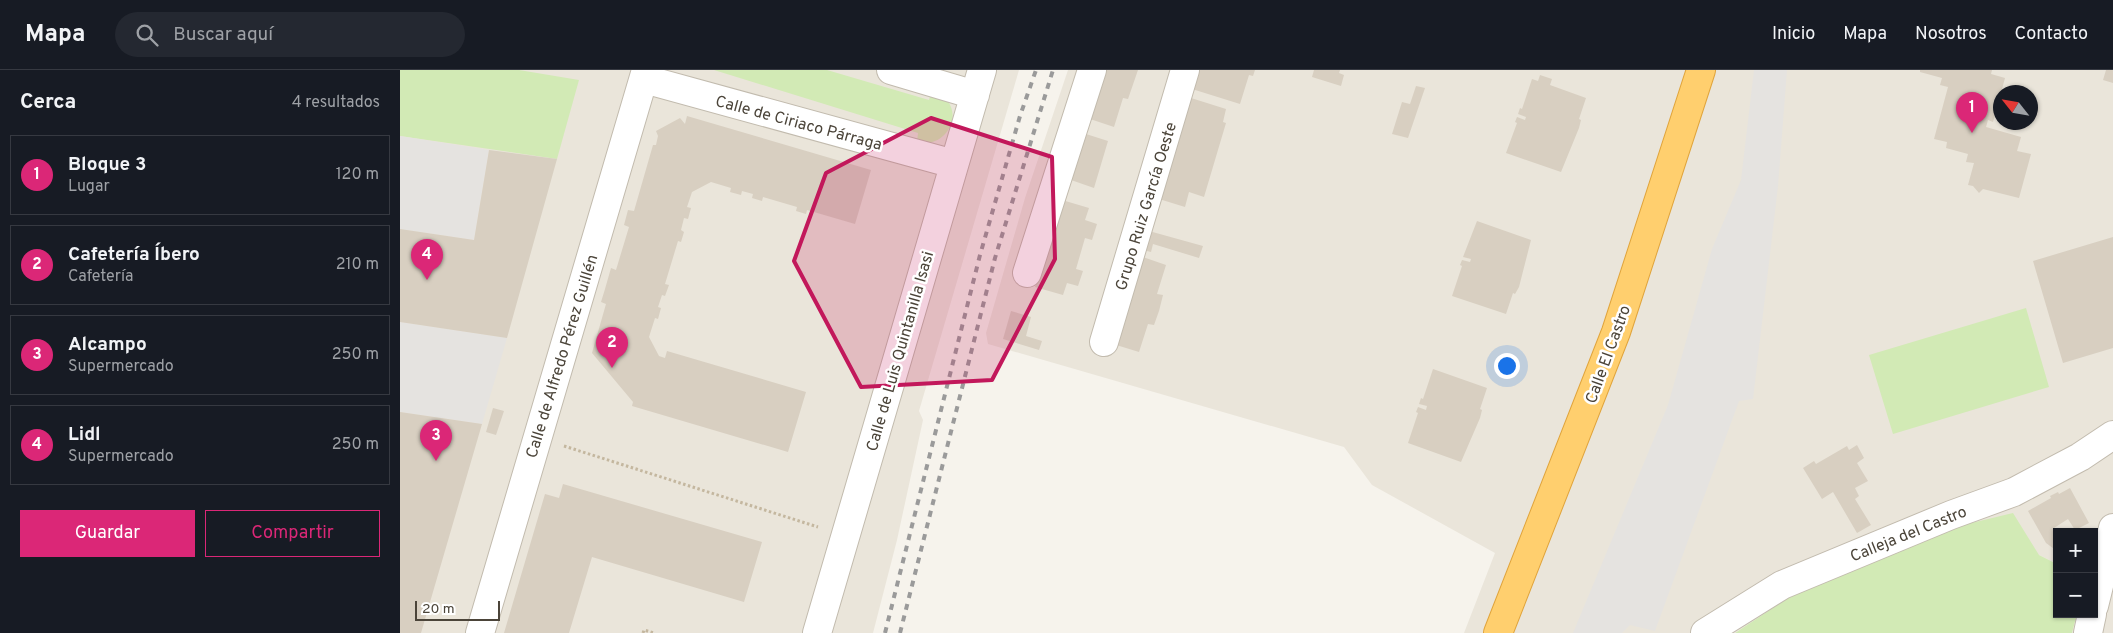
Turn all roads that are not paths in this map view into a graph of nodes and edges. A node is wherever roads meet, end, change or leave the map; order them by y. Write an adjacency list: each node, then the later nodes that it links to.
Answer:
1 (891, 70): 6 (street)
2 (1092, 70): 8 (street)
3 (1185, 70): 9 (street, Grupo Ruiz García Oeste)
4 (1701, 70): 16 (highway, Calle El Castro)
5 (645, 75): 7 (street, Calle de Ciriaco Párraga); 14 (street, Calle de Alfredo Pérez Guillén)
6 (978, 82): 7 (street, Calle de Luis Quintanilla Isasi)
7 (954, 164): 15 (street, Calle de Luis Quintanilla Isasi)
8 (1027, 273)
9 (1104, 342)
10 (2113, 435): 17 (street, Calleja del Castro)
11 (2113, 528): 12 (street)
12 (2098, 590)
13 (2091, 618): 18 (street)
14 (480, 633)
15 (817, 633)
16 (1498, 633)
17 (1705, 633)
18 (2088, 633)

